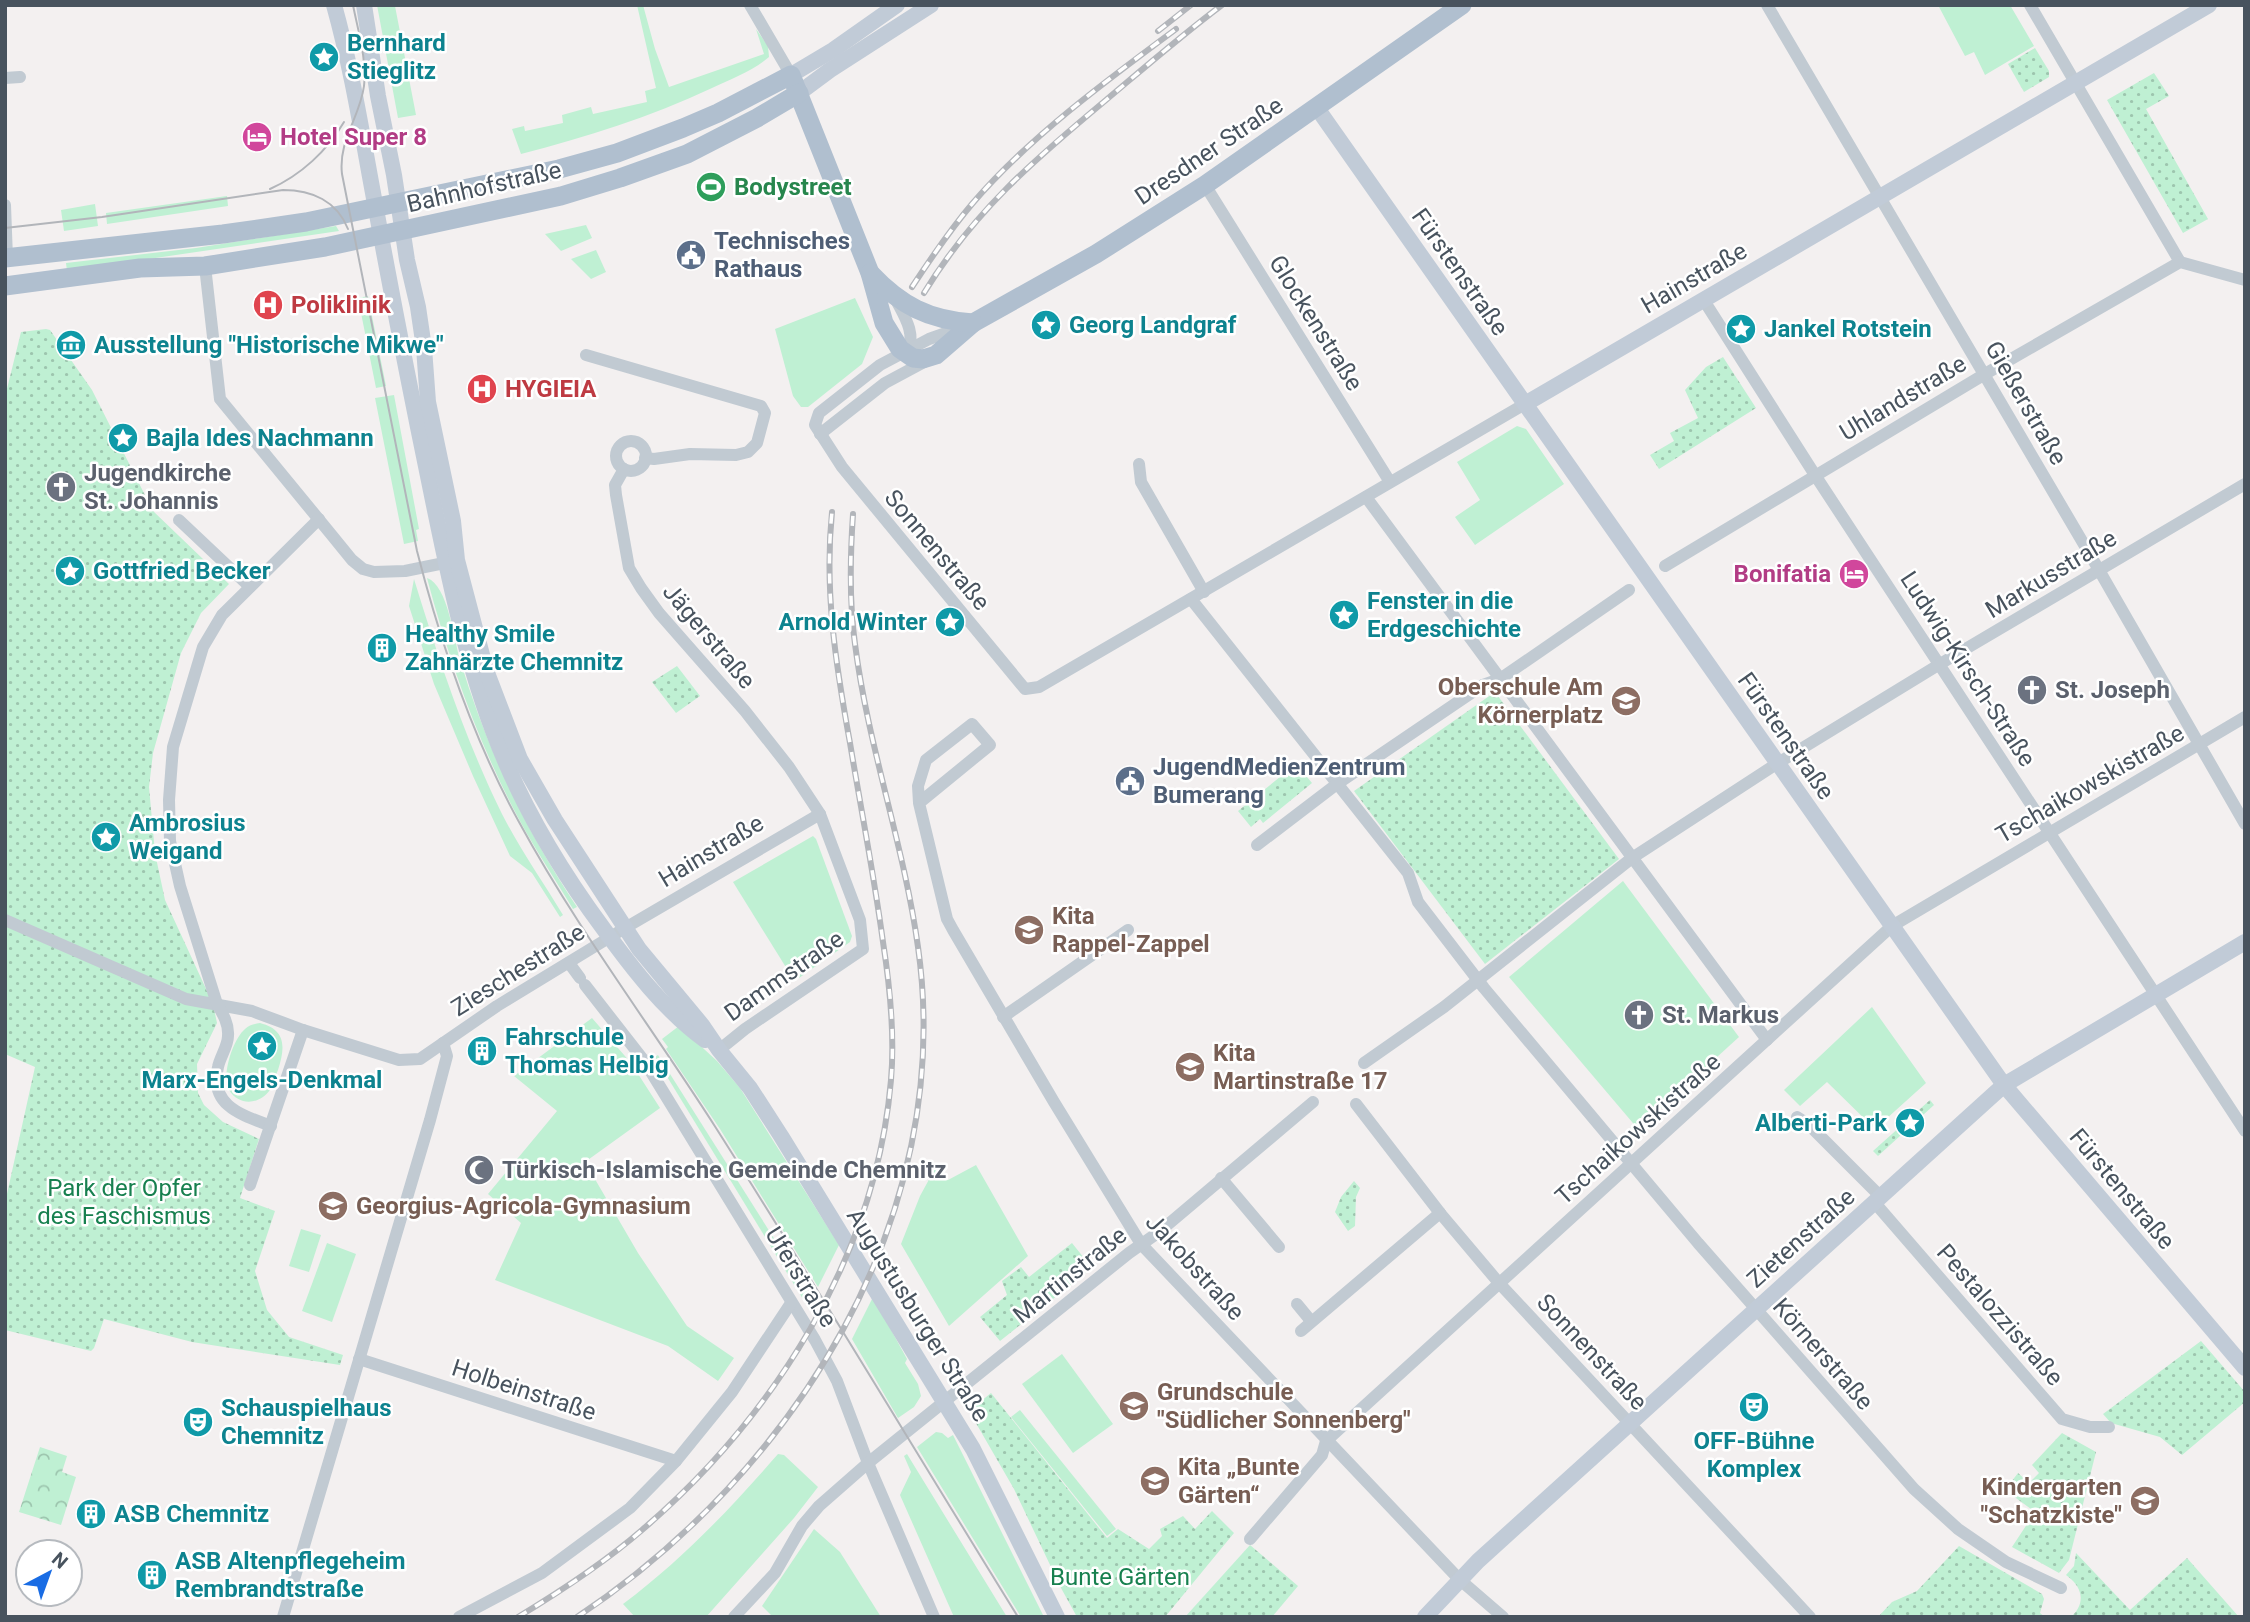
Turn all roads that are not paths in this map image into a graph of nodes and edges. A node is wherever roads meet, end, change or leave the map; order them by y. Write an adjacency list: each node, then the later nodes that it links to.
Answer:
1 (334, 5): 20 (street, Augustusburger Straße)
2 (364, 5): 18 (street, Augustusburger Straße)
3 (750, 5): 10 (street)
4 (897, 5): 10 (street, Bahnhofstraße)
5 (930, 5): 14 (street, Bahnhofstraße)
6 (1462, 5): 15 (main road, Dresdner Straße)
7 (1767, 5): 17 (street, Gießerstraße)
8 (2031, 5): 13 (street)
9 (2209, 5): 13 (street, Hainstraße)
10 (791, 75): 14 (main road); 18 (main road, Bahnhofstraße)
11 (20, 77): 12 (street)
12 (5, 78)
13 (2076, 83): 17 (street, Hainstraße); 24 (street)
14 (799, 93): 21 (main road, Bahnhofstraße); 26 (main road)
15 (1318, 108): 16 (main road, Dresdner Straße); 37 (street, Fürstenstraße)
16 (1205, 185): 31 (main road, Dresdner Straße); 43 (street, Glockenstraße)
17 (1881, 196): 30 (street, Hainstraße); 35 (street, Gießerstraße)
18 (398, 203): 20 (main road, Bahnhofstraße); 21 (street, Augustusburger Straße)
19 (5, 205): 23 (street)
20 (376, 207): 22 (street, Augustusburger Straße); 23 (main road, Bahnhofstraße)
21 (402, 230): 22 (main road, Bahnhofstraße); 48 (street, Augustusburger Straße)
22 (381, 236): 25 (main road, Bahnhofstraße); 48 (street, Augustusburger Straße)
23 (6, 256): 28 (main road)
24 (2180, 262): 27 (street); 35 (street, Uhlandstraße)
25 (205, 266): 28 (main road, Bahnhofstraße); 46 (street)
26 (870, 273): 29 (main road); 32 (main road)
27 (2245, 279)
28 (5, 284)
29 (894, 296): 31 (main road); 32 (street)
30 (1703, 299): 37 (street, Hainstraße); 42 (street, Ludwig-Kirsch-Straße)
31 (973, 323): 32 (street, Dresdner Straße); 34 (main road, Dresdner Straße)
32 (907, 352): 34 (main road, Dresdner Straße); 36 (street); 38 (street, Dresdner Straße)
33 (586, 355): 39 (street)
34 (936, 355): 36 (street)
35 (1985, 374): 42 (street, Uhlandstraße); 50 (street, Gießerstraße)
36 (891, 379): 38 (street)
37 (1525, 404): 43 (street, Hainstraße); 60 (street, Fürstenstraße)
38 (820, 434): 57 (street, Sonnenstraße)
39 (646, 458): 41 (street); 41 (street, Jägerstraße)
40 (1139, 464): 53 (street)
41 (624, 469): 63 (street, Jägerstraße)
42 (1815, 475): 49 (street, Uhlandstraße); 55 (street, Ludwig-Kirsch-Straße)
43 (1390, 482): 45 (street, Hainstraße)
44 (2245, 484): 50 (street, Markusstraße)
45 (1366, 497): 53 (street, Hainstraße); 56 (street)
46 (320, 519): 48 (street); 51 (street)
47 (179, 520): 51 (street)
48 (452, 561): 70 (street, Augustusburger Straße); 72 (street, Augustusburger Straße)
49 (1665, 566)
50 (2099, 570): 55 (street, Markusstraße); 59 (street, Gießerstraße)
51 (250, 587): 77 (street)
52 (1629, 590): 56 (street)
53 (1204, 592): 54 (street, Hainstraße)
54 (1192, 599): 57 (street, Hainstraße); 61 (street, Körnerstraße)
55 (1940, 664): 60 (street, Markusstraße); 65 (street, Ludwig-Kirsch-Straße)
56 (1500, 679): 61 (street); 67 (street)
57 (1025, 689)
58 (2245, 717): 59 (street, Tschaikowskistraße)
59 (2199, 744): 64 (street, Gießerstraße); 65 (street, Tschaikowskistraße)
60 (1778, 763): 67 (street, Markusstraße); 69 (street, Fürstenstraße)
61 (1337, 785): 66 (street); 75 (street, Körnerstraße)
62 (919, 803): 62 (street, Jakobstraße); 78 (street, Jakobstraße)
63 (820, 814): 70 (street, Hainstraße); 82 (street, Dammstraße)
64 (2245, 824)
65 (2048, 831): 69 (street, Tschaikowskistraße); 76 (street, Ludwig-Kirsch-Straße)
66 (1257, 845)
67 (1632, 858): 75 (street, Markusstraße); 80 (street)
68 (5, 920): 77 (street)
69 (1892, 926): 80 (street, Tschaikowskistraße); 84 (street, Fürstenstraße)
70 (625, 928): 72 (street, Zieschestraße); 82 (street, Augustusburger Straße)
71 (1128, 930): 78 (street)
72 (610, 937): 74 (street, Zieschestraße); 82 (street, Augustusburger Straße)
73 (2245, 943): 76 (street, Zietenstraße)
74 (569, 963): 81 (street, Zieschestraße); 98 (street, Uferstraße)
75 (1478, 980): 83 (street); 90 (street, Körnerstraße)
76 (2156, 995): 84 (street, Zietenstraße); 89 (street, Ludwig-Kirsch-Straße)
77 (218, 1004): 79 (street); 88 (street)
78 (1003, 1017): 95 (street, Jakobstraße)
79 (303, 1030): 81 (street); 88 (street)
80 (1767, 1040): 90 (street, Tschaikowskistraße)
81 (443, 1043): 103 (street, Zieschestraße)
82 (719, 1050): 105 (street, Augustusburger Straße)
83 (1364, 1063)
84 (2004, 1085): 93 (street, Zietenstraße); 104 (street, Fürstenstraße)
85 (1313, 1102): 91 (street, Martinstraße)
86 (1356, 1104): 94 (street, Sonnenstraße)
87 (1797, 1117): 93 (street, Pestalozzistraße)
88 (271, 1126): 92 (street)
89 (2245, 1132)
90 (1631, 1163): 97 (street, Tschaikowskistraße); 100 (street, Körnerstraße)
91 (1221, 1178): 95 (street, Martinstraße); 96 (street)
92 (250, 1185)
93 (1878, 1200): 100 (street, Zietenstraße); 107 (street, Pestalozzistraße)
94 (1440, 1213): 97 (street, Sonnenstraße); 101 (street)
95 (1141, 1244): 105 (street, Martinstraße); 108 (street, Jakobstraße)
96 (1279, 1247)
97 (1499, 1283): 106 (street, Sonnenstraße); 108 (street, Tschaikowskistraße)
98 (791, 1303): 109 (street); 110 (street, Uferstraße)
99 (1297, 1304): 101 (street)
100 (1757, 1309): 106 (street, Zietenstraße); 113 (street, Körnerstraße)
101 (1311, 1321): 102 (street)
102 (1301, 1331)
103 (359, 1359): 109 (street, Holbeinstraße); 115 (street, Zieschestraße)
104 (2245, 1368)
105 (944, 1403): 110 (street, Martinstraße); 118 (street, Augustusburger Straße)
106 (1630, 1422): 112 (street, Zietenstraße); 121 (street, Sonnenstraße)
107 (2109, 1427)
108 (1326, 1441): 111 (street, Tschaikowskistraße); 112 (street, Jakobstraße)
109 (676, 1461): 116 (street)
110 (868, 1463): 114 (street, Uferstraße); 117 (street, Martinstraße)
111 (1250, 1539)
112 (1459, 1579): 119 (street, Zietenstraße); 120 (street, Jakobstraße)
113 (2061, 1588)
114 (932, 1616)
115 (283, 1617)
116 (459, 1617)
117 (734, 1617)
118 (1057, 1617)
119 (1425, 1617)
120 (1503, 1617)
121 (1810, 1617)

